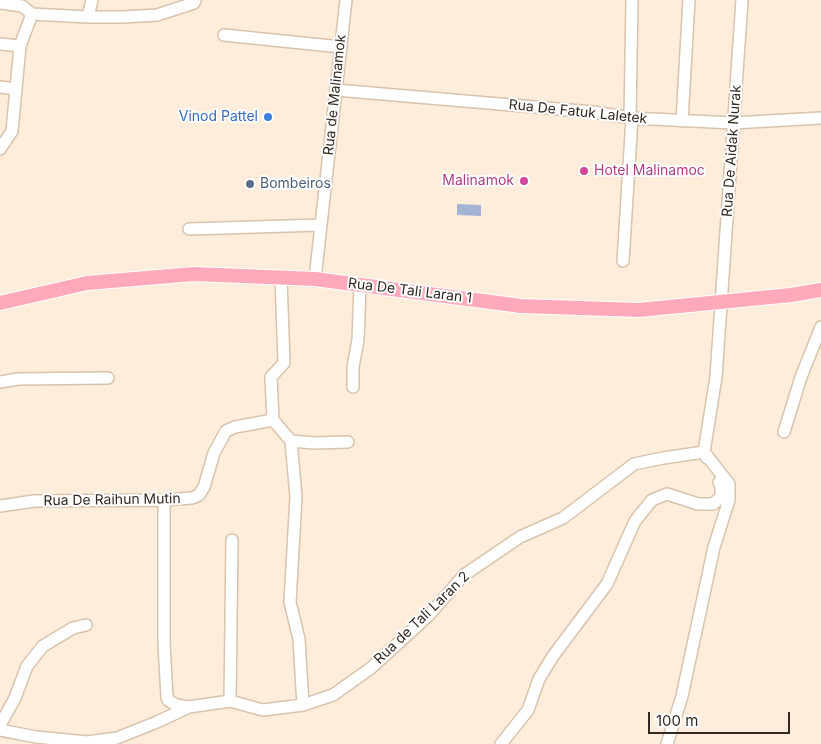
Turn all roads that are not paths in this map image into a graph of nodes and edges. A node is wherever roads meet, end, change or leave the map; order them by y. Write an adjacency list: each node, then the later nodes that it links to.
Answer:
1 (92, 0): 9 (street)
2 (195, 0): 9 (street)
3 (346, 0): 13 (street, Rua de Malinamok)
4 (632, 0): 17 (street)
5 (689, 0): 19 (street)
6 (742, 0): 20 (street, Rua De Aidak Nurak)
7 (0, 3): 8 (street)
8 (32, 14): 9 (street); 12 (street)
9 (88, 17)
10 (224, 35): 13 (street)
11 (0, 44): 12 (street)
12 (20, 46): 15 (street)
13 (341, 47): 16 (street, Rua de Malinamok)
14 (0, 87): 15 (street)
15 (16, 88): 21 (street)
16 (336, 90): 17 (street, Rua De Fatuk Laletek); 22 (street, Rua de Malinamok)
17 (631, 118): 19 (street, Rua De Fatuk Laletek); 24 (street)
18 (821, 118): 20 (street, Rua De Fatuk Laletek)
19 (682, 121): 20 (street, Rua De Fatuk Laletek)
20 (733, 123): 30 (street, Rua De Aidak Nurak)
21 (0, 149)
22 (321, 225): 23 (street); 26 (street, Rua de Malinamok)
23 (189, 229)
24 (623, 261)
25 (281, 278): 26 (main road, Rua De Tali Laran 1); 29 (main road, Rua De Tali Laran 1); 35 (street)
26 (315, 279): 27 (main road, Rua De Tali Laran 1)
27 (360, 285): 30 (main road, Rua De Tali Laran 1); 34 (street)
28 (821, 290): 30 (main road, Rua De Tali Laran 1)
29 (0, 303)
30 (721, 303): 39 (street, Rua De Aidak Nurak)
31 (821, 327): 36 (street)
32 (108, 378): 33 (street)
33 (0, 382)
34 (353, 387)
35 (273, 420): 37 (street); 40 (street, Rua De Raihun Mutin)
36 (784, 432)
37 (291, 441): 38 (street); 45 (street)
38 (348, 442)
39 (704, 452): 45 (street, Rua de Tali Laran 2); 49 (street); 50 (street)
40 (164, 500): 41 (street, Rua De Raihun Mutin); 46 (street)
41 (0, 506)
42 (232, 540): 44 (street)
43 (86, 625): 47 (street)
44 (230, 701): 45 (street, Rua de Tali Laran 2); 46 (street, Rua de Tali Laran 2)
45 (303, 705)
46 (189, 707): 48 (street, Rua de Tali Laran 2)
47 (0, 725)
48 (0, 730)
49 (501, 744)
50 (667, 744)

